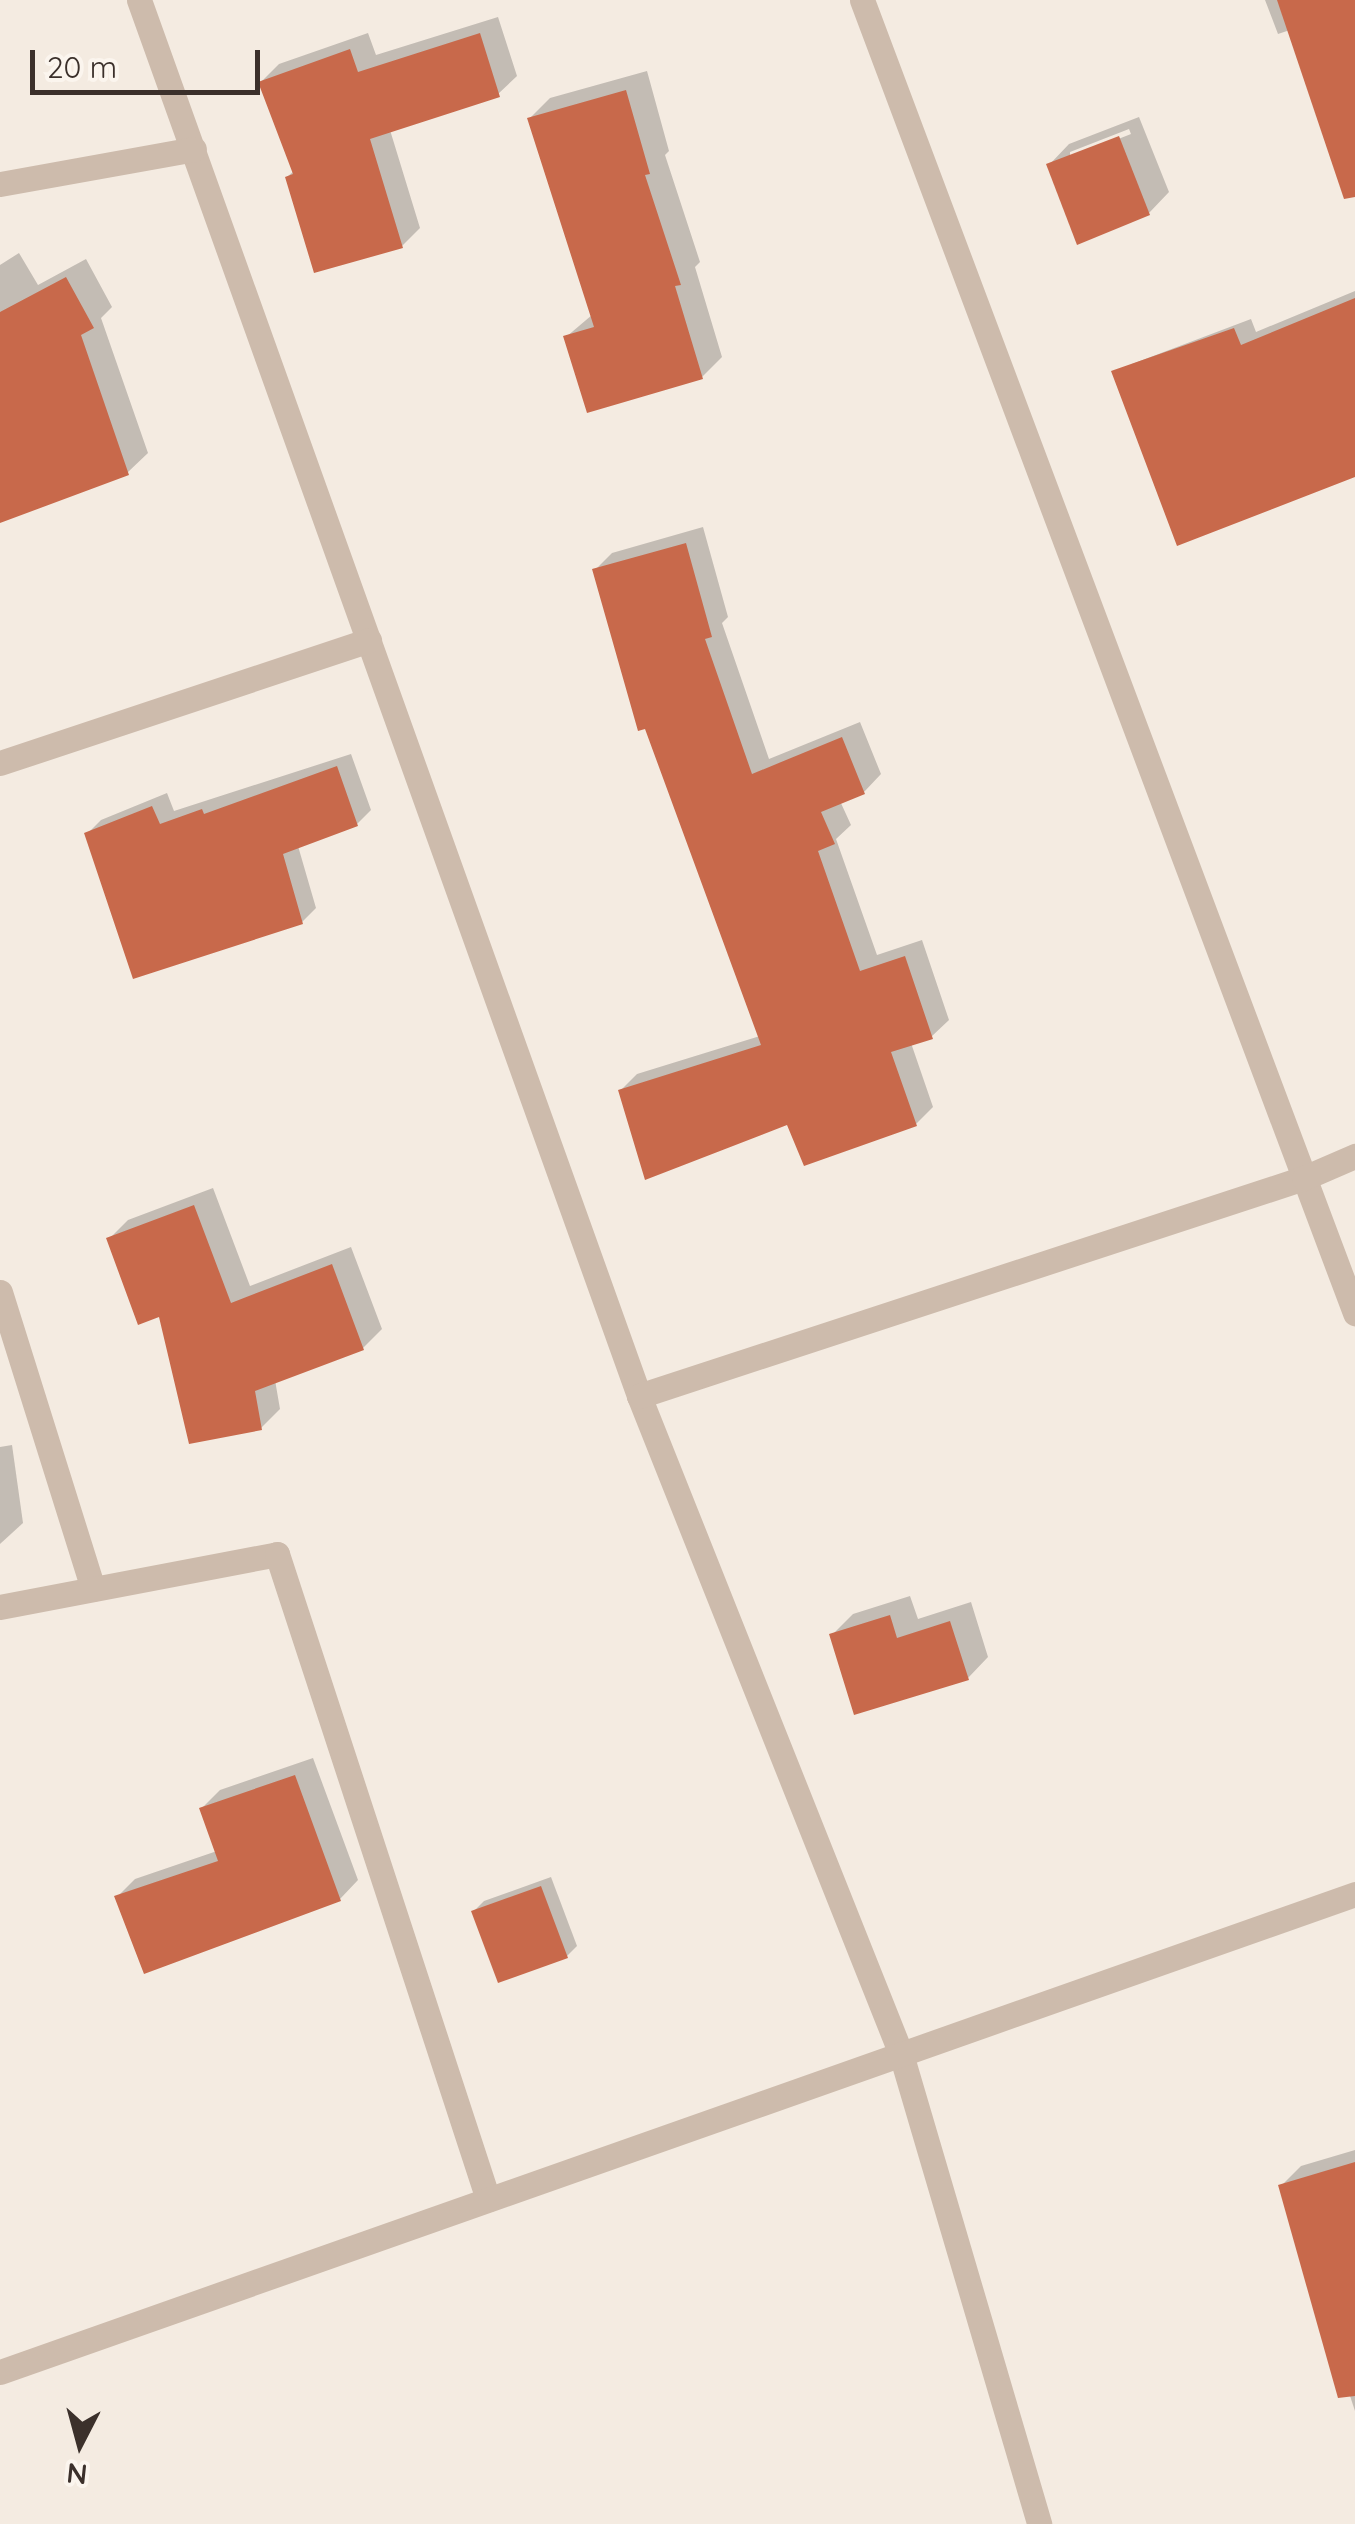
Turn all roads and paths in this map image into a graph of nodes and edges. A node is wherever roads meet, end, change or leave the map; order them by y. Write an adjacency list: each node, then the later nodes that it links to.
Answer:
1 (139, 0): 3 (street)
2 (862, 0): 8 (street)
3 (194, 149): 4 (street); 5 (street)
4 (0, 184)
5 (369, 640): 6 (street); 11 (street)
6 (0, 763)
7 (1355, 1156): 8 (street)
8 (1304, 1178): 10 (street); 11 (street)
9 (0, 1292): 12 (street)
10 (1355, 1313)
11 (638, 1396): 15 (street)
12 (92, 1589): 13 (street); 16 (street)
13 (0, 1607)
14 (1355, 1894): 15 (street)
15 (901, 2054): 16 (street); 18 (street)
16 (488, 2200): 17 (street)
17 (0, 2372)
18 (1039, 2524)

